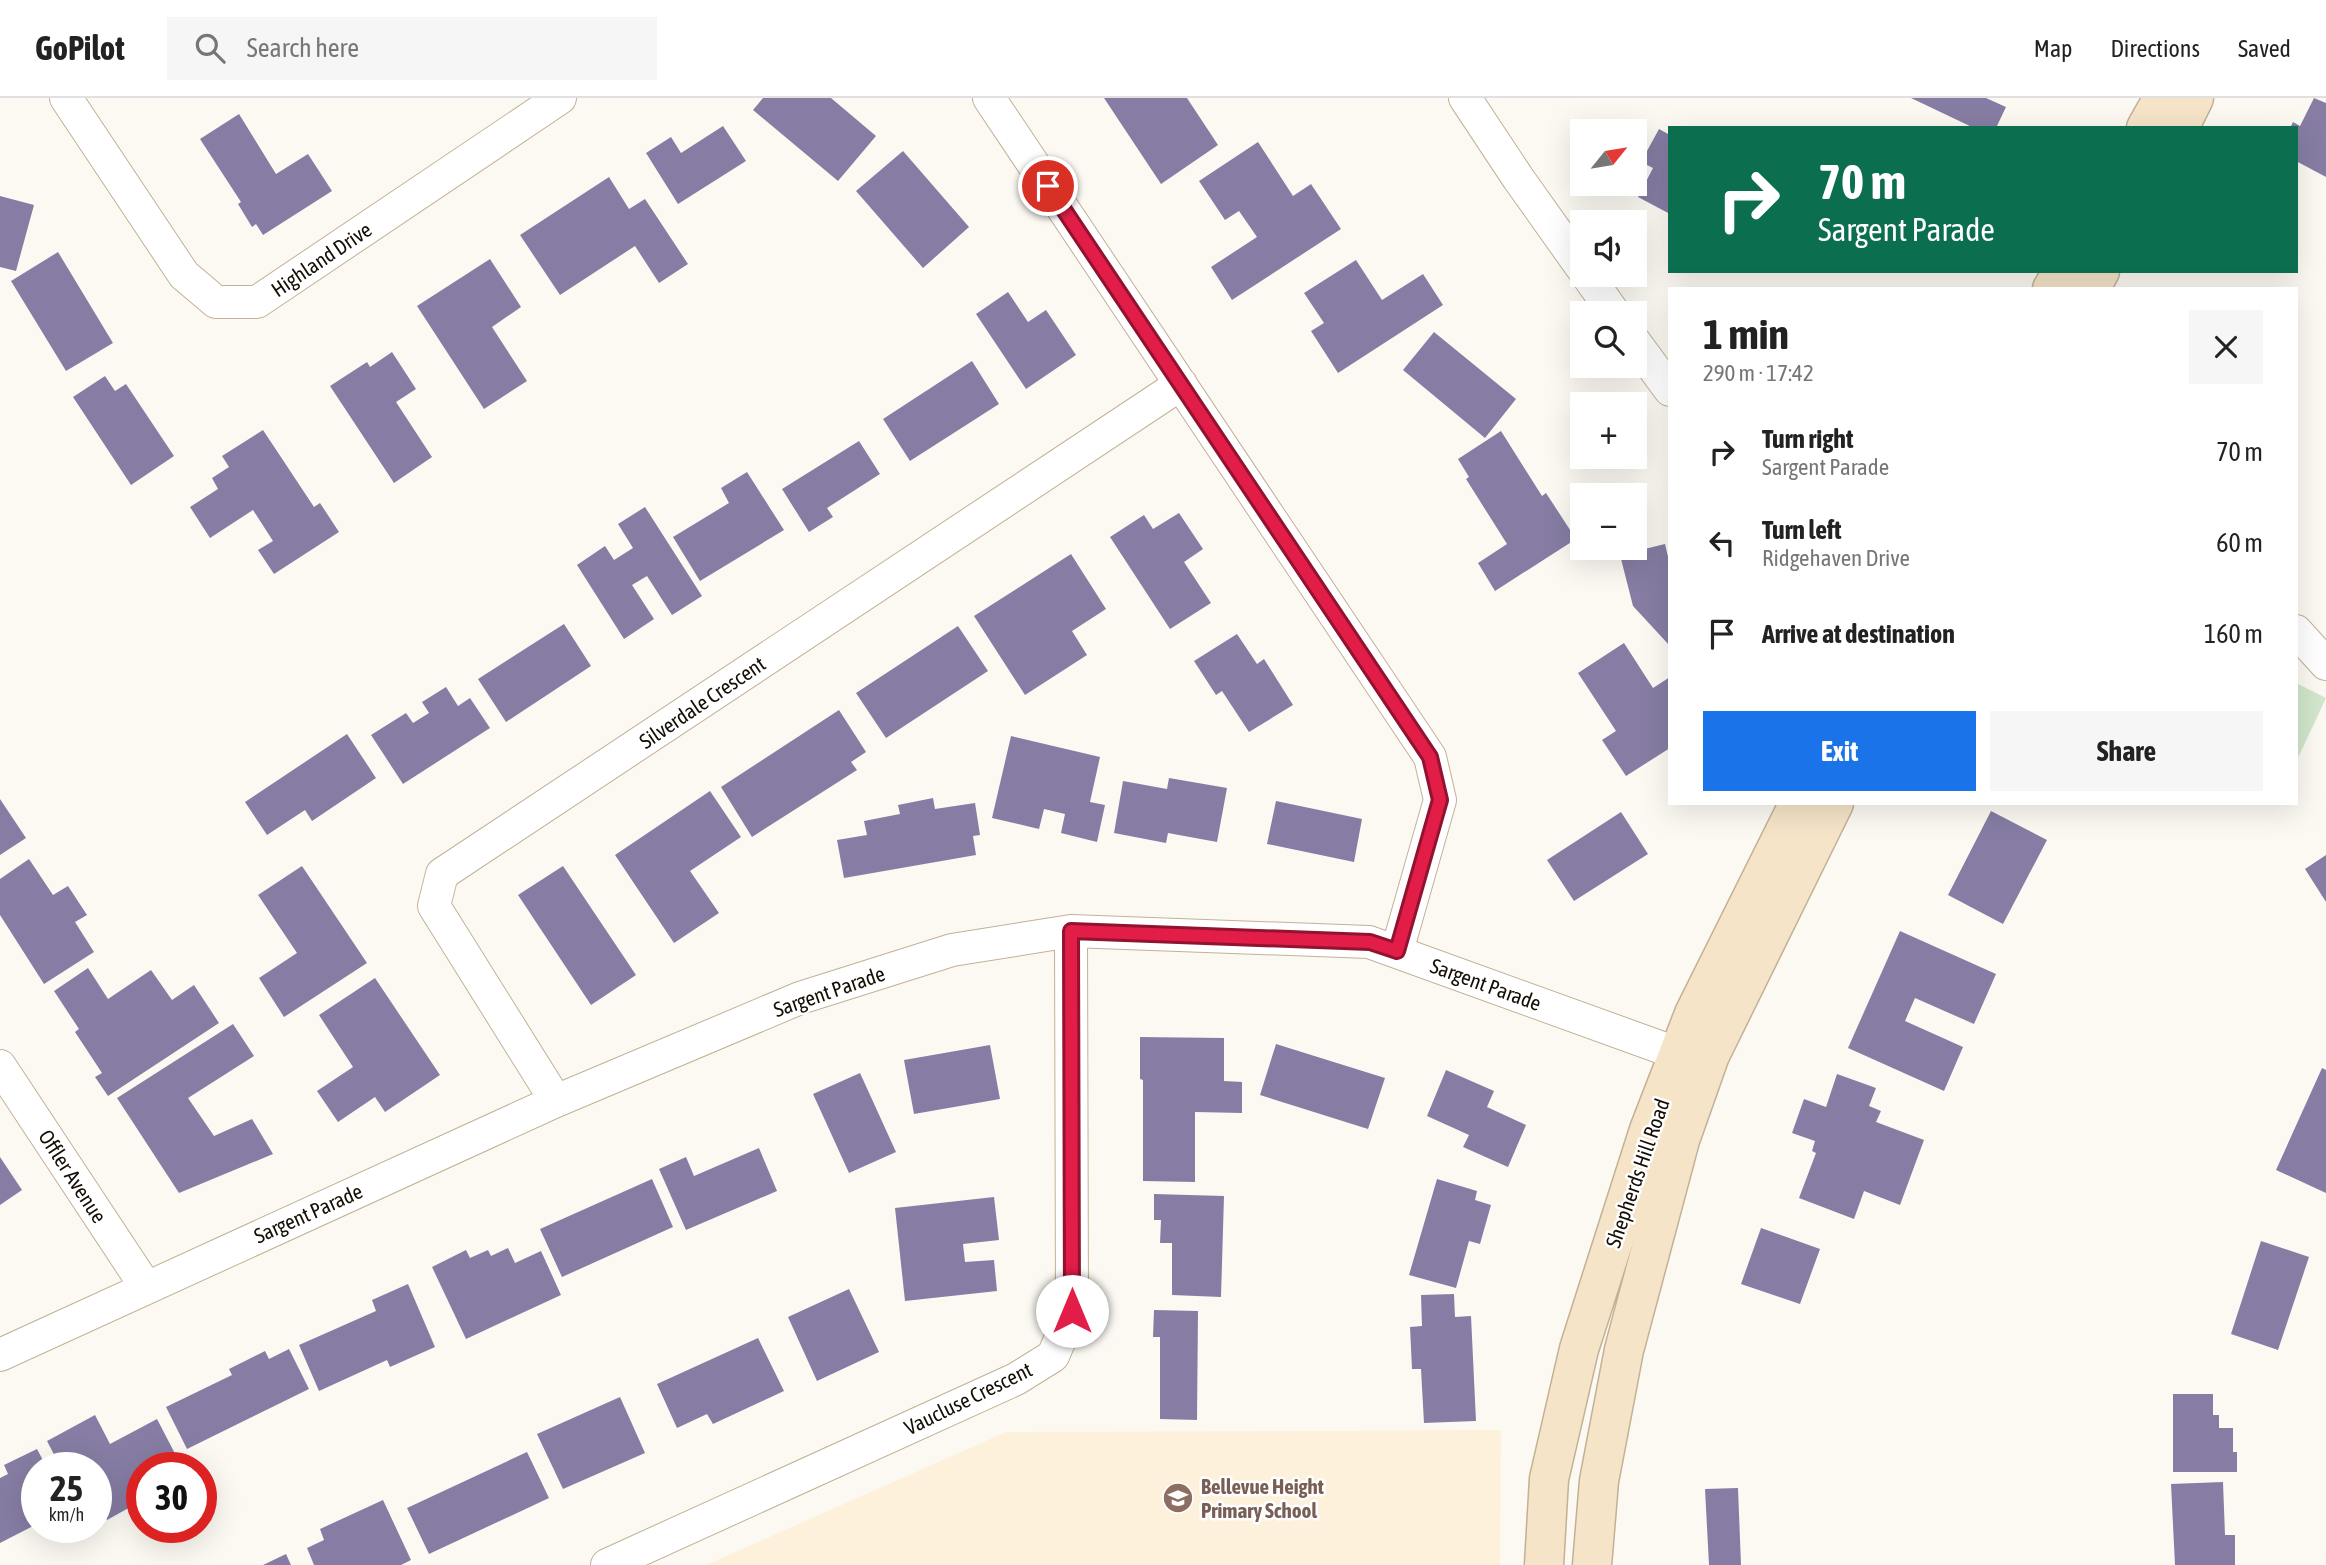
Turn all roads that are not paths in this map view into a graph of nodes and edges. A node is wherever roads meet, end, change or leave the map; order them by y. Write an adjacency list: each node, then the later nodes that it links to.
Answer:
1 (66, 98): 2 (street, Highland Drive)
2 (560, 98)
3 (989, 98): 11 (street)
4 (1465, 98): 9 (street)
5 (2162, 98): 7 (main road)
6 (2194, 98): 8 (main road)
7 (2147, 126)
8 (2180, 126)
9 (1570, 251)
10 (1647, 359): 12 (street)
11 (1181, 384): 18 (street); 21 (street, Silverdale Crescent)
12 (1668, 387)
13 (2298, 633): 14 (street)
14 (2326, 664)
15 (1798, 805): 19 (main road, Shepherds Hill Road)
16 (1833, 805): 19 (main road, Shepherds Hill Road)
17 (1071, 931): 18 (street, Sargent Parade); 21 (street, Sargent Parade); 24 (street, Vaucluse Crescent)
18 (1397, 951): 19 (street, Sargent Parade)
19 (1692, 1061): 25 (main road, Shepherds Hill Road); 26 (main road, Shepherds Hill Road)
20 (0, 1066): 22 (street, Offler Avenue)
21 (556, 1101): 22 (street, Sargent Parade)
22 (146, 1287): 23 (street, Sargent Parade)
23 (0, 1355)
24 (607, 1565)
25 (1544, 1565)
26 (1592, 1565)

